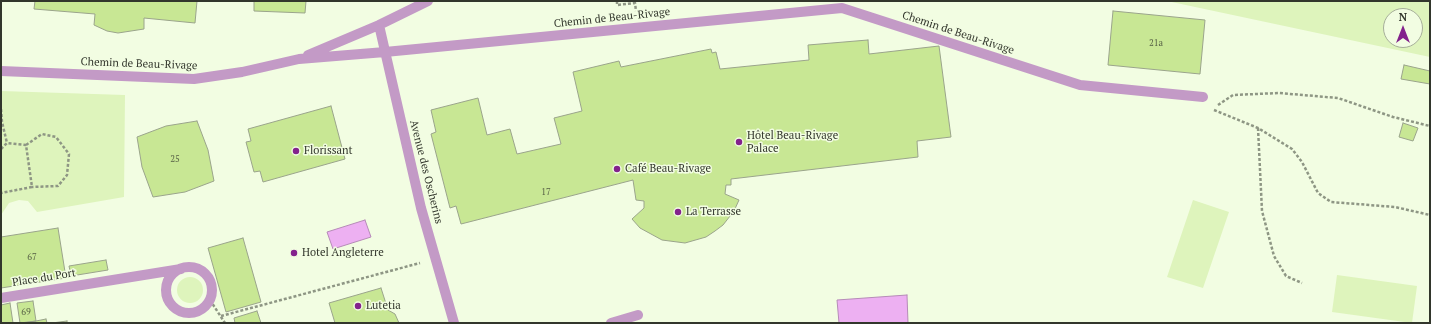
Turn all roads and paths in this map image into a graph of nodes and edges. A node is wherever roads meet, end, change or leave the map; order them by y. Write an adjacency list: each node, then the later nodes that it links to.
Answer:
1 (428, 1): 2 (street, Chemin de Beau-Rivage)
2 (379, 25): 3 (street, Avenue des Oscherins); 4 (street, Chemin de Beau-Rivage)
3 (385, 52): 4 (street, Chemin de Beau-Rivage); 6 (street, Chemin de Beau-Rivage); 16 (street, Avenue des Oscherins)
4 (299, 58): 5 (street, Chemin de Beau-Rivage)
5 (1, 71)
6 (1203, 97)
7 (1, 109): 10 (path)
8 (1430, 126): 9 (path)
9 (1258, 128): 15 (path); 18 (path)
10 (7, 143): 11 (path); 12 (path)
11 (26, 144): 13 (path); 13 (path)
12 (1, 149)
13 (32, 187): 14 (path)
14 (1, 193)
15 (1430, 214)
16 (436, 258): 22 (path); 24 (street, Avenue des Oscherins)
17 (182, 269): 19 (street, Place du Port); 20 (street); 20 (street)
18 (1302, 283)
19 (1, 298)
20 (210, 300): 22 (path)
21 (638, 315): 25 (street)
22 (221, 316): 23 (path)
23 (225, 323)
24 (454, 323)
25 (611, 323)

